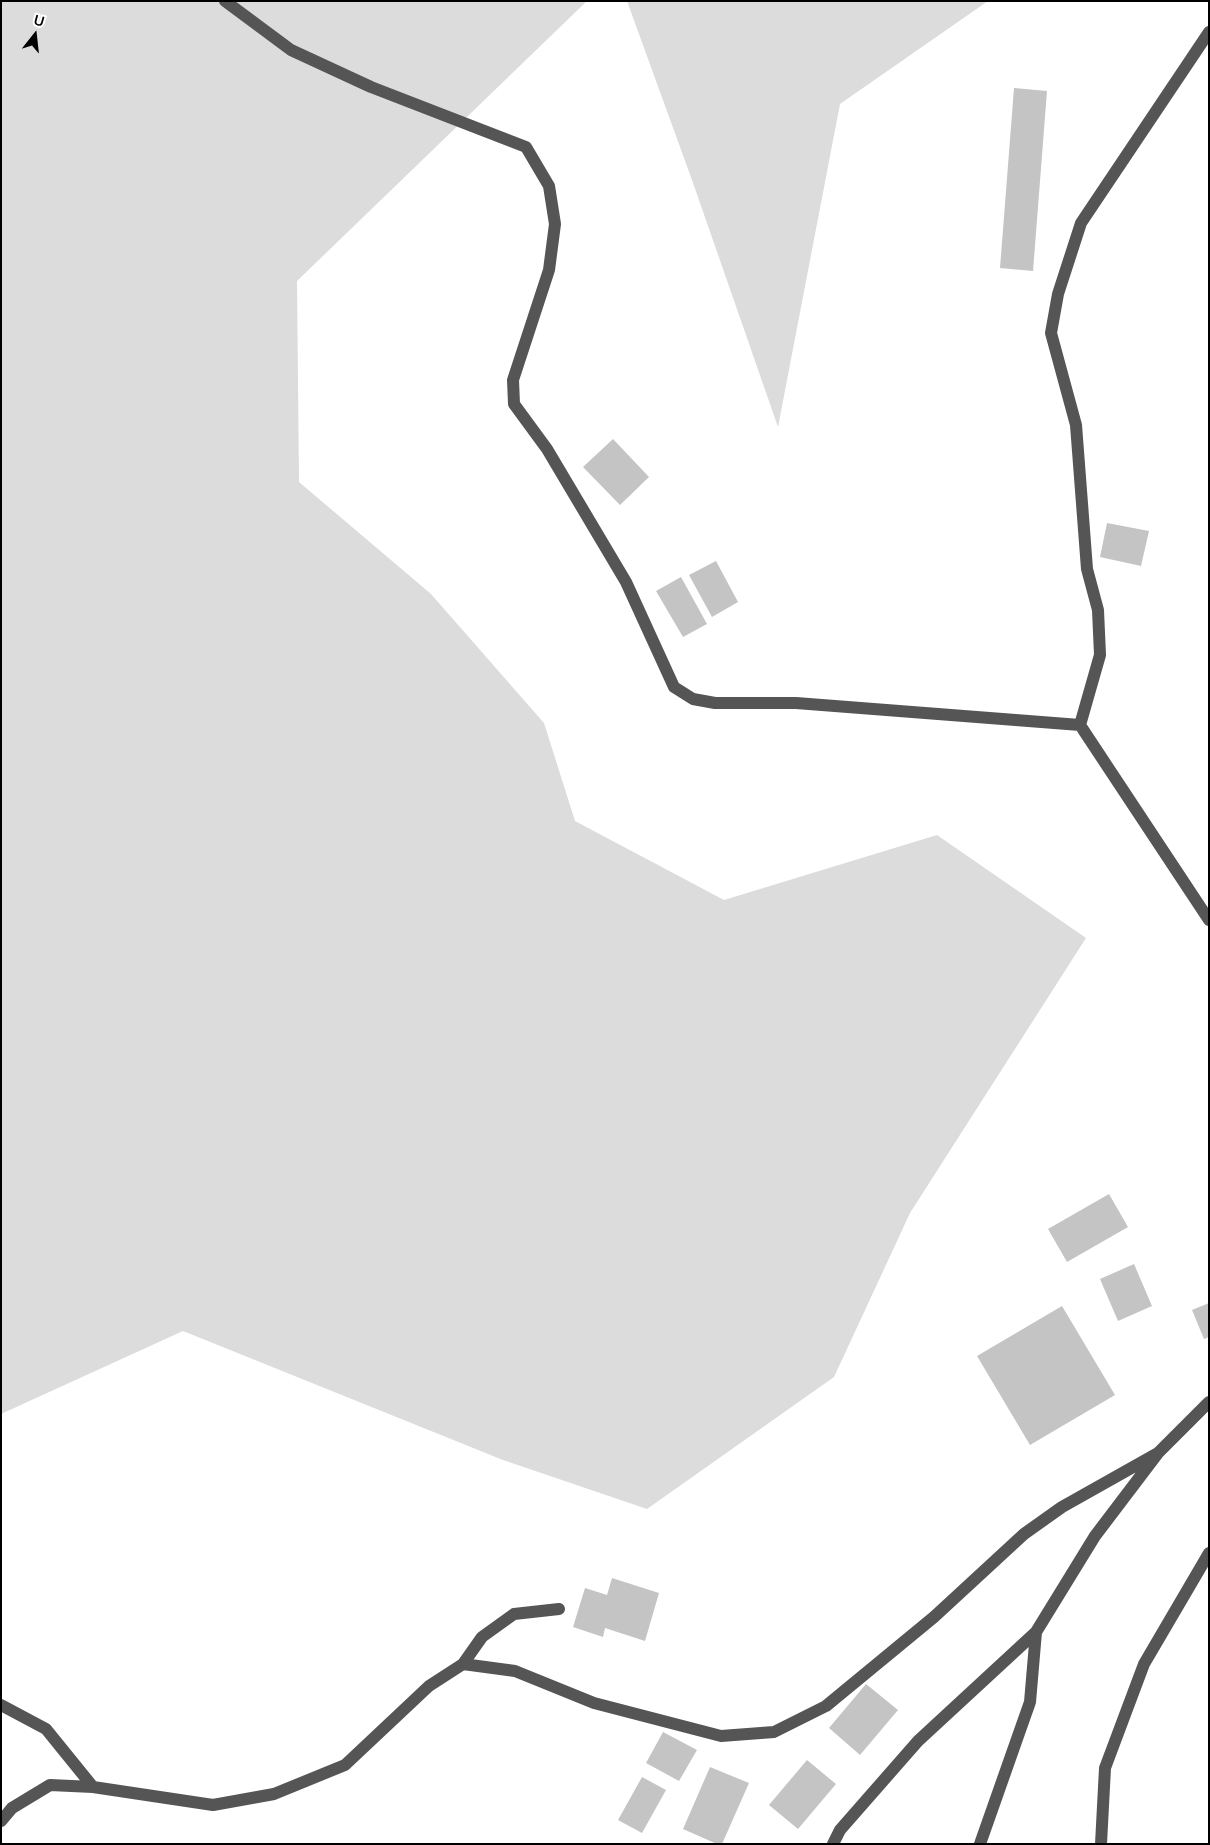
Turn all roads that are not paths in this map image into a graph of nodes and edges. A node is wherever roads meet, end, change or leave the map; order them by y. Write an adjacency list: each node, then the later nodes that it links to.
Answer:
1 (226, 1): 3 (street)
2 (1209, 32): 3 (street)
3 (1080, 725): 4 (street)
4 (1209, 920)
5 (1209, 1402): 6 (street)
6 (1158, 1452): 9 (street); 10 (street)
7 (1209, 1553): 16 (street)
8 (559, 1609): 10 (street)
9 (1036, 1632): 14 (street); 15 (street)
10 (463, 1664): 12 (street)
11 (1, 1705): 12 (street)
12 (93, 1787): 13 (street)
13 (1, 1821)
14 (833, 1844)
15 (980, 1844)
16 (1101, 1844)

